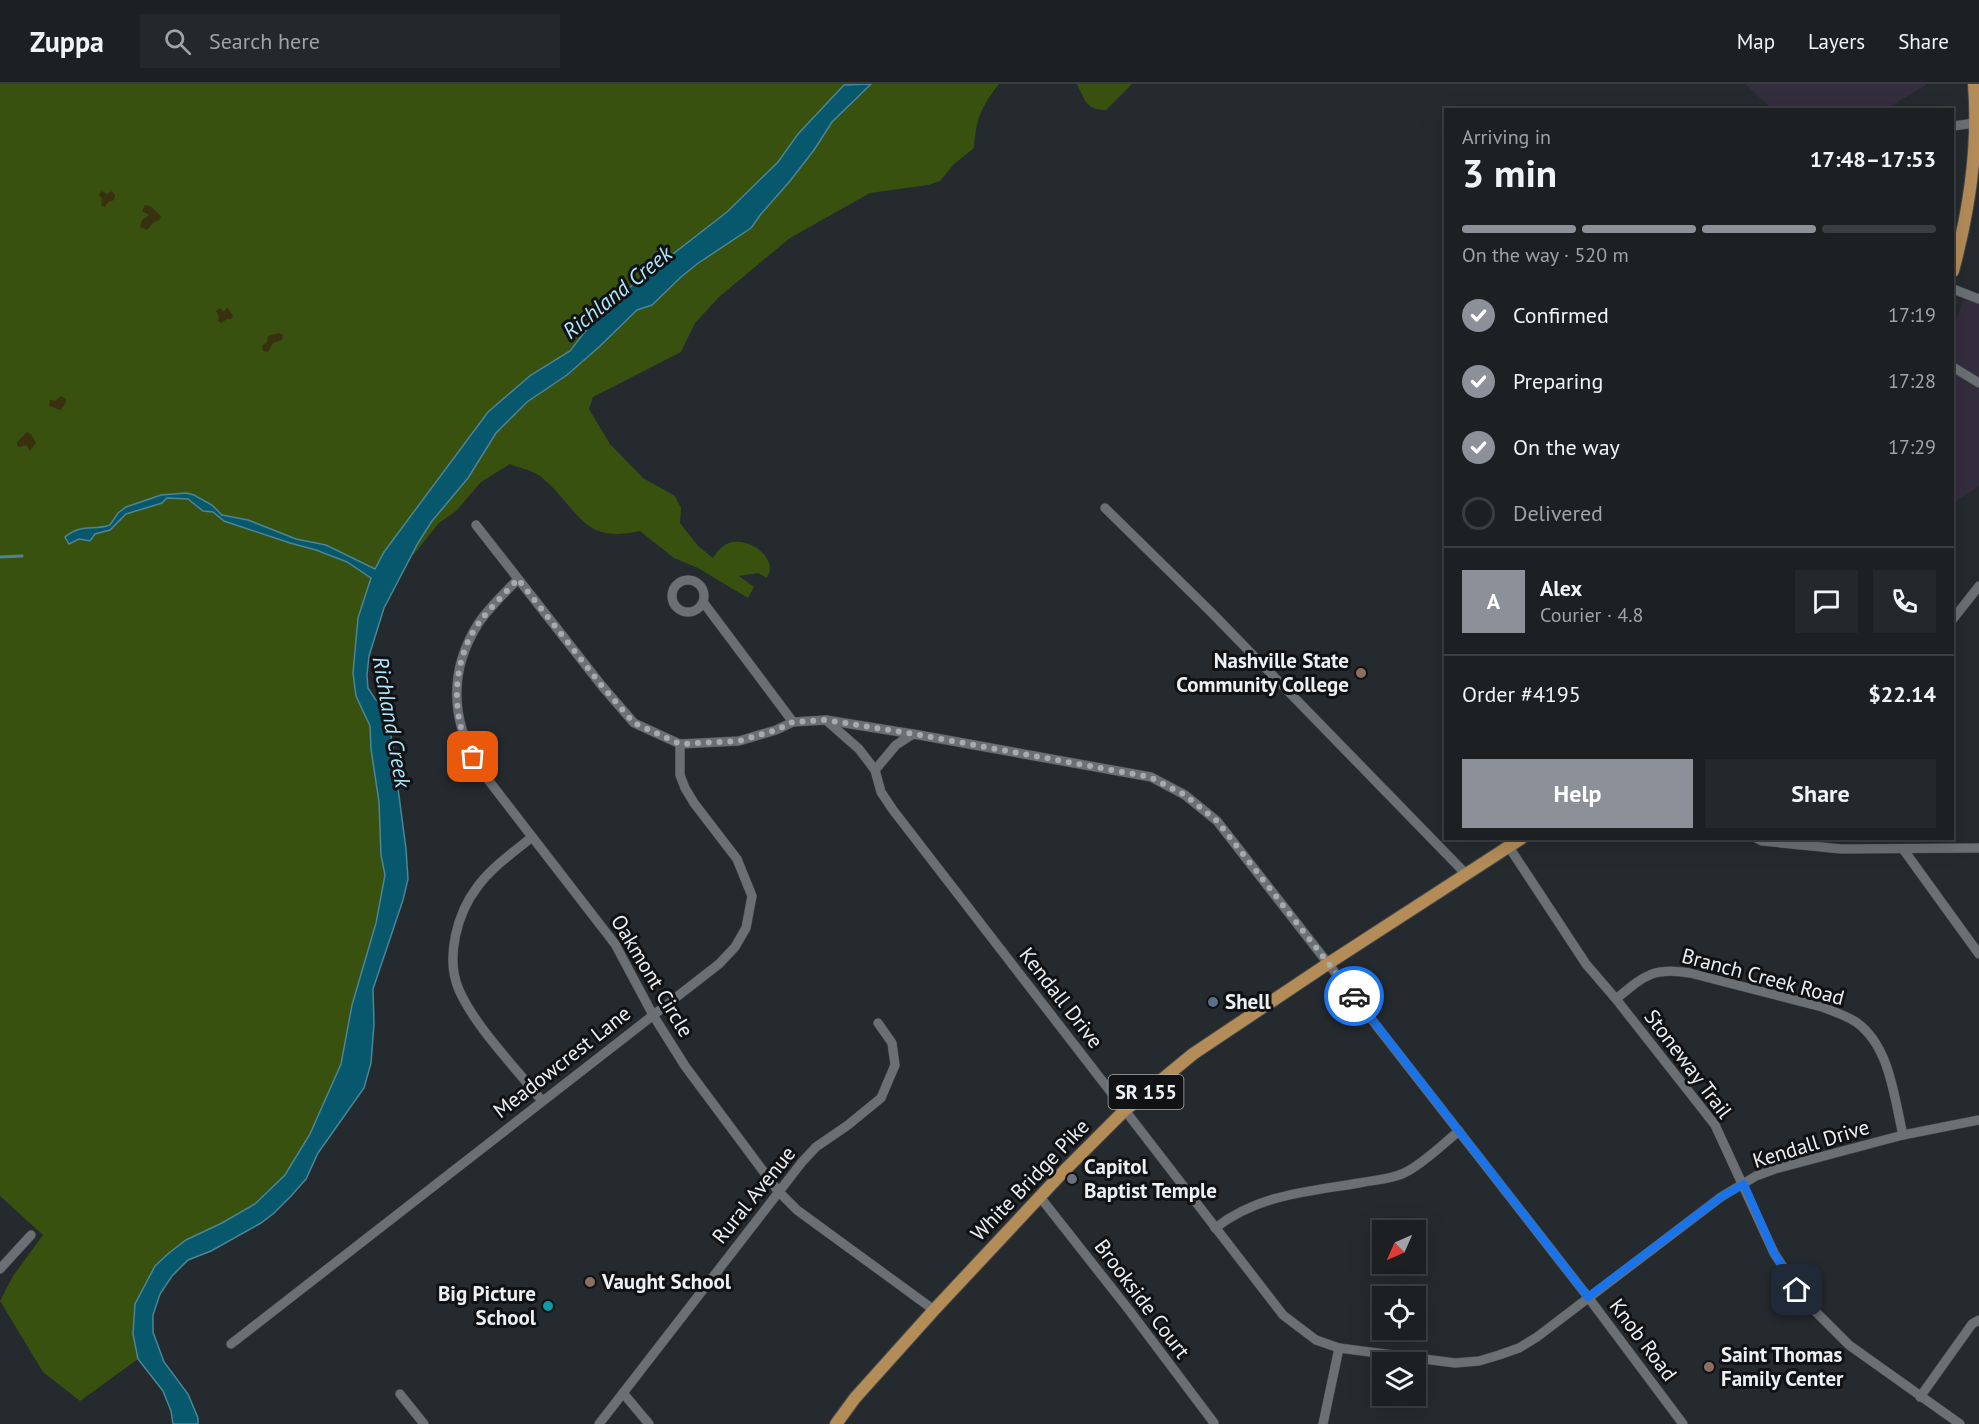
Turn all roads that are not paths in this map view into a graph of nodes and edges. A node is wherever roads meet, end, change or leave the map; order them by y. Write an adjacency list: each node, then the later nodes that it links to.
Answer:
1 (1976, 86): 2 (main road)
2 (1975, 123): 3 (street); 4 (main road)
3 (1954, 126)
4 (1954, 267)
5 (1954, 289): 6 (street)
6 (1979, 298)
7 (1954, 368): 8 (street)
8 (1979, 383)
9 (1105, 508): 28 (street)
10 (476, 525): 11 (street, Knob Road)
11 (518, 579): 18 (street, Knob Road); 20 (street, Oakmont Circle)
12 (1979, 586): 14 (street)
13 (703, 602): 16 (street)
14 (1954, 618)
15 (826, 720): 16 (street, Knob Road); 17 (street, Knob Road); 19 (street, Kendall Drive)
16 (793, 722): 18 (street, Knob Road)
17 (914, 734): 19 (street); 30 (street, Knob Road)
18 (680, 744): 32 (street, Meadowcrest Lane)
19 (876, 770): 35 (street, Kendall Drive)
20 (532, 837): 32 (street, Oakmont Circle); 34 (street)
21 (1519, 840): 24 (main road, White Bridge Pike / SR 155)
22 (1760, 840): 26 (street)
23 (1842, 840): 26 (street)
24 (1509, 847): 28 (main road, White Bridge Pike / SR 155); 31 (street, Stoneway Trail)
25 (1979, 848): 27 (street)
26 (1841, 849): 27 (street)
27 (1903, 849): 29 (street)
28 (1466, 874): 30 (main road, White Bridge Pike / SR 155)
29 (1979, 954)
30 (1329, 963): 35 (main road, White Bridge Pike / SR 155); 37 (street, Knob Road)
31 (1616, 999): 38 (street, Branch Creek Road); 39 (street, Stoneway Trail)
32 (653, 1015): 34 (street, Meadowcrest Lane); 40 (street, Oakmont Circle)
33 (878, 1023): 40 (street, Rural Avenue)
34 (542, 1101): 48 (street, Meadowcrest Lane)
35 (1125, 1110): 41 (main road, White Bridge Pike / SR 155); 42 (street, Kendall Drive)
36 (1979, 1120): 38 (street, Kendall Drive)
37 (1459, 1131): 42 (street); 45 (street, Knob Road)
38 (1904, 1135): 39 (street, Kendall Drive)
39 (1744, 1184): 45 (street, Kendall Drive); 52 (street, Stoneway Trail)
40 (778, 1191): 46 (street, Oakmont Circle); 50 (street, Rural Avenue)
41 (1040, 1197): 46 (main road, White Bridge Pike / SR 155); 53 (street, Brookside Court)
42 (1215, 1228): 49 (street, Kendall Drive)
43 (31, 1235): 44 (street)
44 (0, 1269)
45 (1588, 1297): 49 (street, Kendall Drive); 59 (street, Knob Road)
46 (934, 1311): 57 (main road, White Bridge Pike / SR 155)
47 (1979, 1320): 52 (street)
48 (231, 1344)
49 (1339, 1348): 58 (street)
50 (623, 1393): 55 (street, Rural Avenue); 56 (street)
51 (400, 1394): 54 (street)
52 (1920, 1397): 60 (street, Stoneway Trail)
53 (1214, 1423)
54 (424, 1424)
55 (599, 1424)
56 (649, 1424)
57 (836, 1424)
58 (1323, 1424)
59 (1683, 1424)
60 (1960, 1424)

